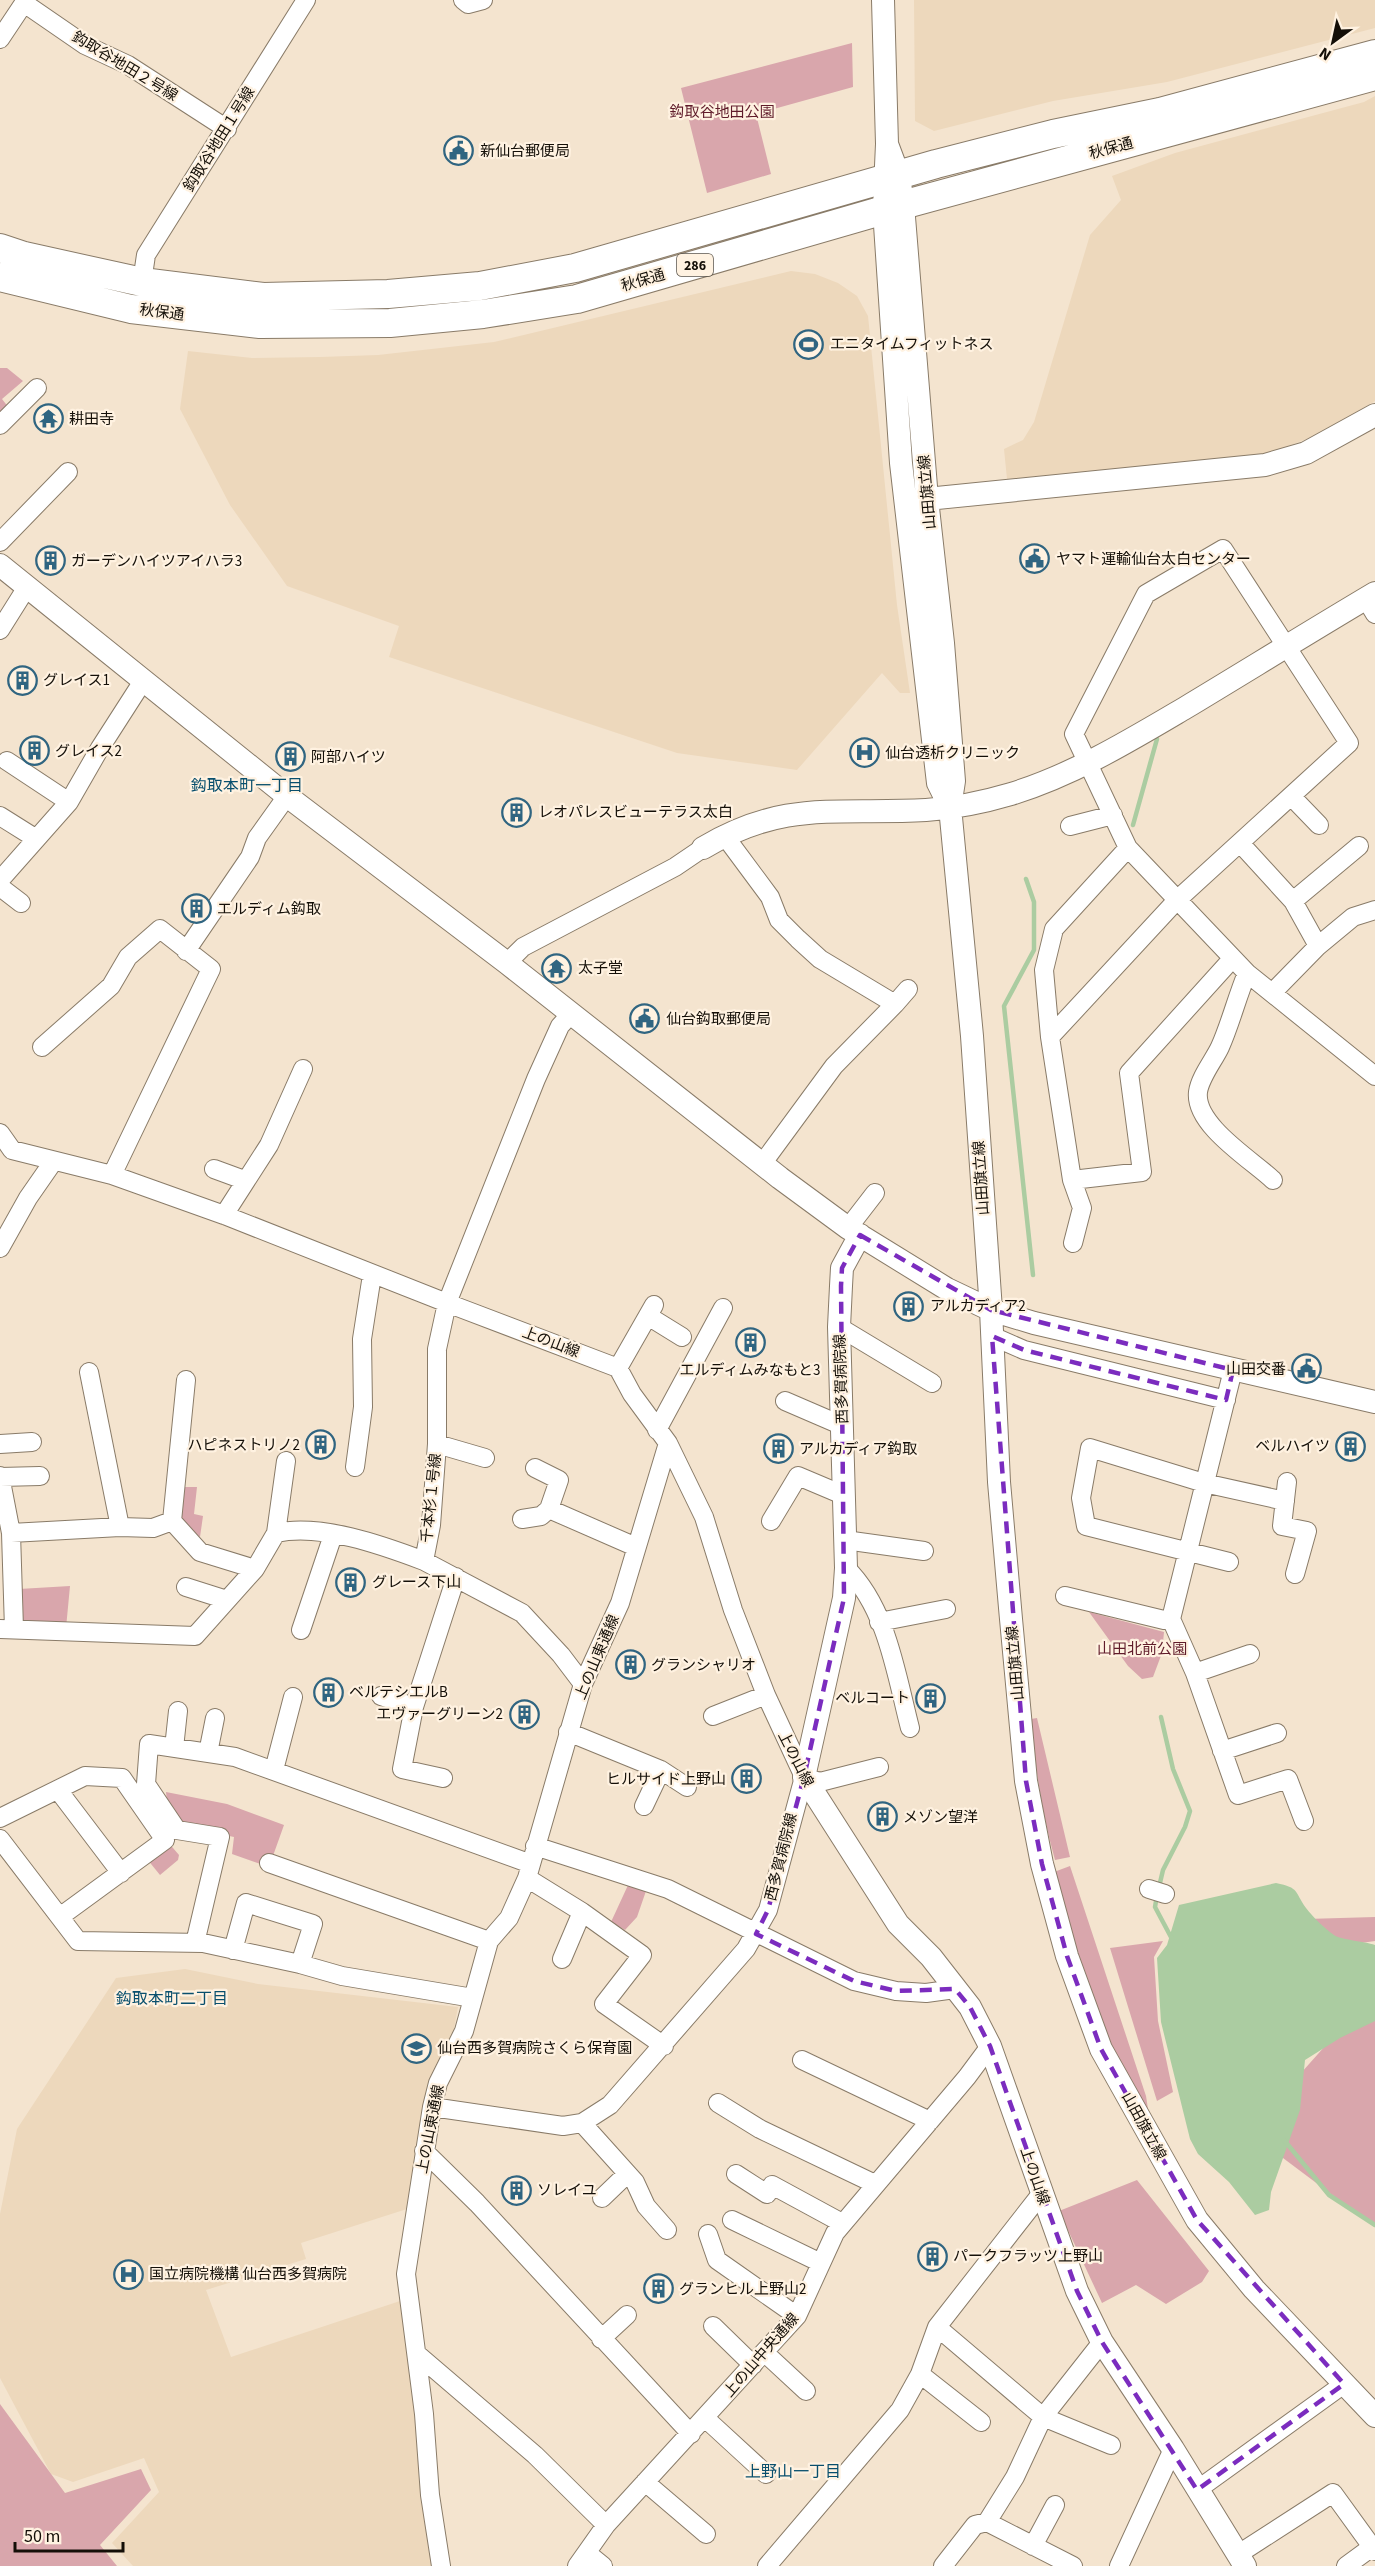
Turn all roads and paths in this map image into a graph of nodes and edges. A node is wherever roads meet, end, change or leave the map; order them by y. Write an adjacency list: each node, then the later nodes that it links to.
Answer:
1 (306, 0): 9 (street, 鈎取谷地田１号線)
2 (462, 0): 3 (street)
3 (483, 0)
4 (883, 0): 10 (street, 山田旗立線)
5 (25, 1): 6 (street); 9 (street, 鈎取谷地田２号線)
6 (0, 39)
7 (1375, 54): 10 (highway, 秋保通 / 286)
8 (1375, 76): 11 (highway, 秋保通 / 286)
9 (227, 129): 14 (street, 鈎取谷地田１号線)
10 (892, 178): 11 (street, 山田旗立線); 14 (highway, 秋保通 / 286)
11 (894, 208): 13 (highway, 秋保通 / 286); 19 (street, 山田旗立線); 32 (street, 山田旗立線)
12 (0, 248): 14 (highway, 秋保通 / 286)
13 (0, 277)
14 (142, 282)
15 (37, 388): 17 (street)
16 (1375, 415): 19 (street)
17 (0, 425)
18 (68, 472): 20 (street)
19 (927, 499): 32 (street, 山田旗立線)
20 (0, 542)
21 (0, 566): 22 (street)
22 (27, 587): 24 (street); 26 (street)
23 (1372, 602): 25 (street)
24 (0, 630)
25 (1287, 647): 28 (street); 28 (street); 30 (street)
26 (143, 681): 29 (street); 31 (street)
27 (7, 761): 31 (street)
28 (1088, 763): 32 (street); 33 (street)
29 (287, 796): 50 (street); 52 (street)
30 (1291, 796): 35 (street); 39 (street)
31 (69, 802): 38 (street)
32 (950, 807): 37 (street); 78 (street, 山田旗立線)
33 (1113, 815): 36 (street); 42 (street)
34 (0, 816): 38 (street)
35 (1319, 825)
36 (1070, 826)
37 (724, 835): 41 (street); 56 (street)
38 (34, 838): 43 (street)
39 (1240, 843): 45 (street); 46 (street)
40 (1359, 846): 46 (street)
41 (703, 848): 52 (street)
42 (1128, 848): 45 (street); 58 (street)
43 (0, 880)
44 (0, 887): 47 (street)
45 (1178, 900): 51 (street); 58 (street)
46 (1293, 901): 49 (street)
47 (21, 903)
48 (1375, 910): 49 (street)
49 (1318, 946): 55 (street)
50 (186, 951): 59 (street); 66 (street)
51 (1232, 959): 53 (street); 68 (street)
52 (507, 963): 57 (street)
53 (1247, 973): 55 (street); 69 (street)
54 (908, 989): 56 (street)
55 (1273, 992): 61 (street)
56 (895, 1004): 64 (street)
57 (571, 1014): 64 (street); 76 (street)
58 (1050, 1037): 68 (street)
59 (42, 1047)
60 (303, 1069): 67 (street)
61 (1375, 1076)
62 (0, 1133): 63 (street, 上の山線)
63 (53, 1162): 66 (street, 上の山線); 74 (street)
64 (762, 1164): 72 (street)
65 (214, 1169): 67 (street)
66 (112, 1175): 71 (street, 上の山線)
67 (244, 1180): 71 (street)
68 (1072, 1180): 73 (street)
69 (1274, 1180)
70 (875, 1193): 72 (street)
71 (224, 1215): 75 (street, 上の山線)
72 (854, 1231): 78 (street); 79 (street, 西多賀病院線)
73 (1073, 1244)
74 (0, 1248)
75 (372, 1275): 76 (street, 上の山線); 97 (street)
76 (447, 1304): 82 (street, 上の山線); 94 (street, 千本杉１号線)
77 (723, 1308): 91 (street, 上の山東通線)
78 (991, 1310): 80 (street, 山田旗立線); 83 (street)
79 (839, 1327): 86 (street); 90 (street, 西多賀病院線)
80 (992, 1336): 87 (street); 200 (street, 山田旗立線)
81 (682, 1337): 82 (street)
82 (618, 1368): 91 (street, 上の山線)
83 (1233, 1370): 87 (street); 89 (street)
84 (89, 1372): 110 (street)
85 (186, 1380): 108 (street)
86 (932, 1383)
87 (1226, 1400): 102 (street)
88 (785, 1401): 90 (street)
89 (1375, 1402)
90 (843, 1426): 103 (street, 西多賀病院線)
91 (662, 1437): 115 (street, 上の山東通線); 136 (street, 上の山線)
92 (32, 1442): 93 (street)
93 (0, 1444)
94 (437, 1444): 95 (street); 119 (street, 千本杉１号線)
95 (485, 1458)
96 (286, 1461): 112 (street)
97 (355, 1467)
98 (535, 1468): 106 (street)
99 (40, 1476): 100 (street)
100 (0, 1477): 104 (street)
101 (1287, 1482): 105 (street)
102 (1204, 1483): 105 (street); 117 (street); 117 (street)
103 (843, 1495): 109 (street); 114 (street, 西多賀病院線)
104 (2, 1501): 111 (street)
105 (1285, 1501): 123 (street)
106 (549, 1509): 107 (street); 115 (street)
107 (522, 1520)
108 (172, 1521): 110 (street); 122 (street)
109 (771, 1521)
110 (120, 1527): 111 (street)
111 (11, 1533): 118 (street)
112 (276, 1533): 113 (street); 122 (street)
113 (333, 1535): 119 (street); 132 (street)
114 (844, 1540): 116 (street); 121 (street, 西多賀病院線)
115 (636, 1547): 135 (street, 上の山東通線)
116 (924, 1551)
117 (1190, 1551): 120 (street); 129 (street)
118 (6, 1558): 131 (street)
119 (424, 1561): 124 (street, 千本杉１号線)
120 (1229, 1562)
121 (846, 1568): 130 (street); 152 (street, 西多賀病院線)
122 (255, 1569): 127 (street)
123 (1295, 1574)
124 (456, 1577): 135 (street, 千本杉１号線); 139 (street)
125 (186, 1587): 127 (street)
126 (1065, 1596): 129 (street)
127 (227, 1600): 131 (street)
128 (946, 1609): 130 (street)
129 (1171, 1619): 134 (street)
130 (879, 1622): 143 (street)
131 (7, 1629)
132 (301, 1630)
133 (1250, 1654): 134 (street)
134 (1195, 1673): 147 (street)
135 (583, 1684): 144 (street, 上の山東通線)
136 (766, 1695): 141 (street); 152 (street, 上の山線)
137 (381, 1696): 139 (street)
138 (294, 1697): 150 (street)
139 (414, 1707): 153 (street)
140 (178, 1711): 146 (street)
141 (713, 1716)
142 (215, 1718): 148 (street)
143 (910, 1728)
144 (568, 1732): 151 (street); 161 (street, 上の山東通線)
145 (1277, 1733): 147 (street)
146 (174, 1748): 148 (street); 167 (street)
147 (1222, 1751): 158 (street)
148 (208, 1753): 150 (street)
149 (879, 1767): 152 (street)
150 (274, 1770): 161 (street)
151 (661, 1770): 154 (street); 156 (street)
152 (804, 1777): 165 (street, 西多賀病院線); 171 (street, 上の山線)
153 (443, 1778)
154 (687, 1787)
155 (58, 1790): 157 (street); 162 (street); 162 (street)
156 (644, 1806)
157 (0, 1818)
158 (1304, 1821)
159 (0, 1839): 164 (street)
160 (269, 1863): 166 (street)
161 (531, 1863): 163 (street); 165 (street); 166 (street, 上の山東通線)
162 (121, 1873): 164 (street)
163 (582, 1912): 169 (street); 173 (street)
164 (61, 1916): 167 (street)
165 (756, 1934): 171 (street); 173 (street, 西多賀病院線)
166 (489, 1941): 172 (street, 上の山東通線)
167 (195, 1943): 168 (street)
168 (233, 1950): 170 (street); 170 (street)
169 (562, 1959)
170 (300, 1964): 172 (street)
171 (955, 1989): 174 (street, 上の山線)
172 (473, 1998): 177 (street, 上の山東通線)
173 (664, 2046): 179 (street, 西多賀病院線)
174 (990, 2046): 178 (street, 上の山中央通線); 184 (street, 上の山線)
175 (802, 2060): 178 (street)
176 (718, 2103): 183 (street)
177 (432, 2107): 179 (street, 西多賀病院線); 180 (street, 上の山東通線)
178 (930, 2121): 183 (street, 上の山中央通線)
179 (582, 2123): 181 (street)
180 (424, 2151): 195 (street); 197 (street, 上の山東通線)
181 (627, 2174): 185 (street); 188 (street)
182 (736, 2174): 187 (street)
183 (875, 2184): 187 (street, 上の山中央通線)
184 (1041, 2194): 194 (street); 196 (street, 上の山線)
185 (602, 2198)
186 (732, 2220): 190 (street)
187 (842, 2223): 190 (street, 上の山中央通線)
188 (667, 2230)
189 (708, 2234): 192 (street)
190 (821, 2262): 192 (street, 上の山中央通線)
191 (627, 2315): 195 (street)
192 (797, 2316): 198 (street, 上の山中央通線)
193 (713, 2326): 198 (street)
194 (938, 2327): 199 (street); 203 (street)
195 (601, 2339): 206 (street)
196 (1102, 2342): 203 (street); 208 (street, 上の山線)
197 (417, 2354): 214 (street); 220 (street, 上の山東通線)
198 (759, 2359): 201 (street); 204 (street, 上の山中央通線)
199 (920, 2374): 205 (street); 222 (street)
200 (1344, 2384): 202 (street, 山田旗立線); 211 (street)
201 (806, 2391)
202 (1375, 2416)
203 (1043, 2417): 207 (street); 213 (street)
204 (705, 2418): 206 (street, 上の山中央通線); 209 (street)
205 (981, 2422)
206 (691, 2434): 210 (street, 上の山中央通線)
207 (1111, 2445)
208 (1173, 2449): 211 (street, 上の山線); 225 (street)
209 (766, 2474)
210 (645, 2482): 214 (street, 上の山中央通線); 215 (street)
211 (1197, 2490): 219 (street, 上の山線)
212 (1054, 2505): 216 (street)
213 (987, 2522): 216 (street); 223 (street)
214 (606, 2525): 218 (street, 上の山中央通線)
215 (706, 2534)
216 (1033, 2546): 224 (street)
217 (1374, 2549): 219 (street); 226 (street)
218 (582, 2560): 221 (street)
219 (1241, 2561)
220 (441, 2566)
221 (603, 2566)
222 (767, 2566)
223 (943, 2566)
224 (1073, 2566)
225 (1119, 2566)
226 (1346, 2566)

